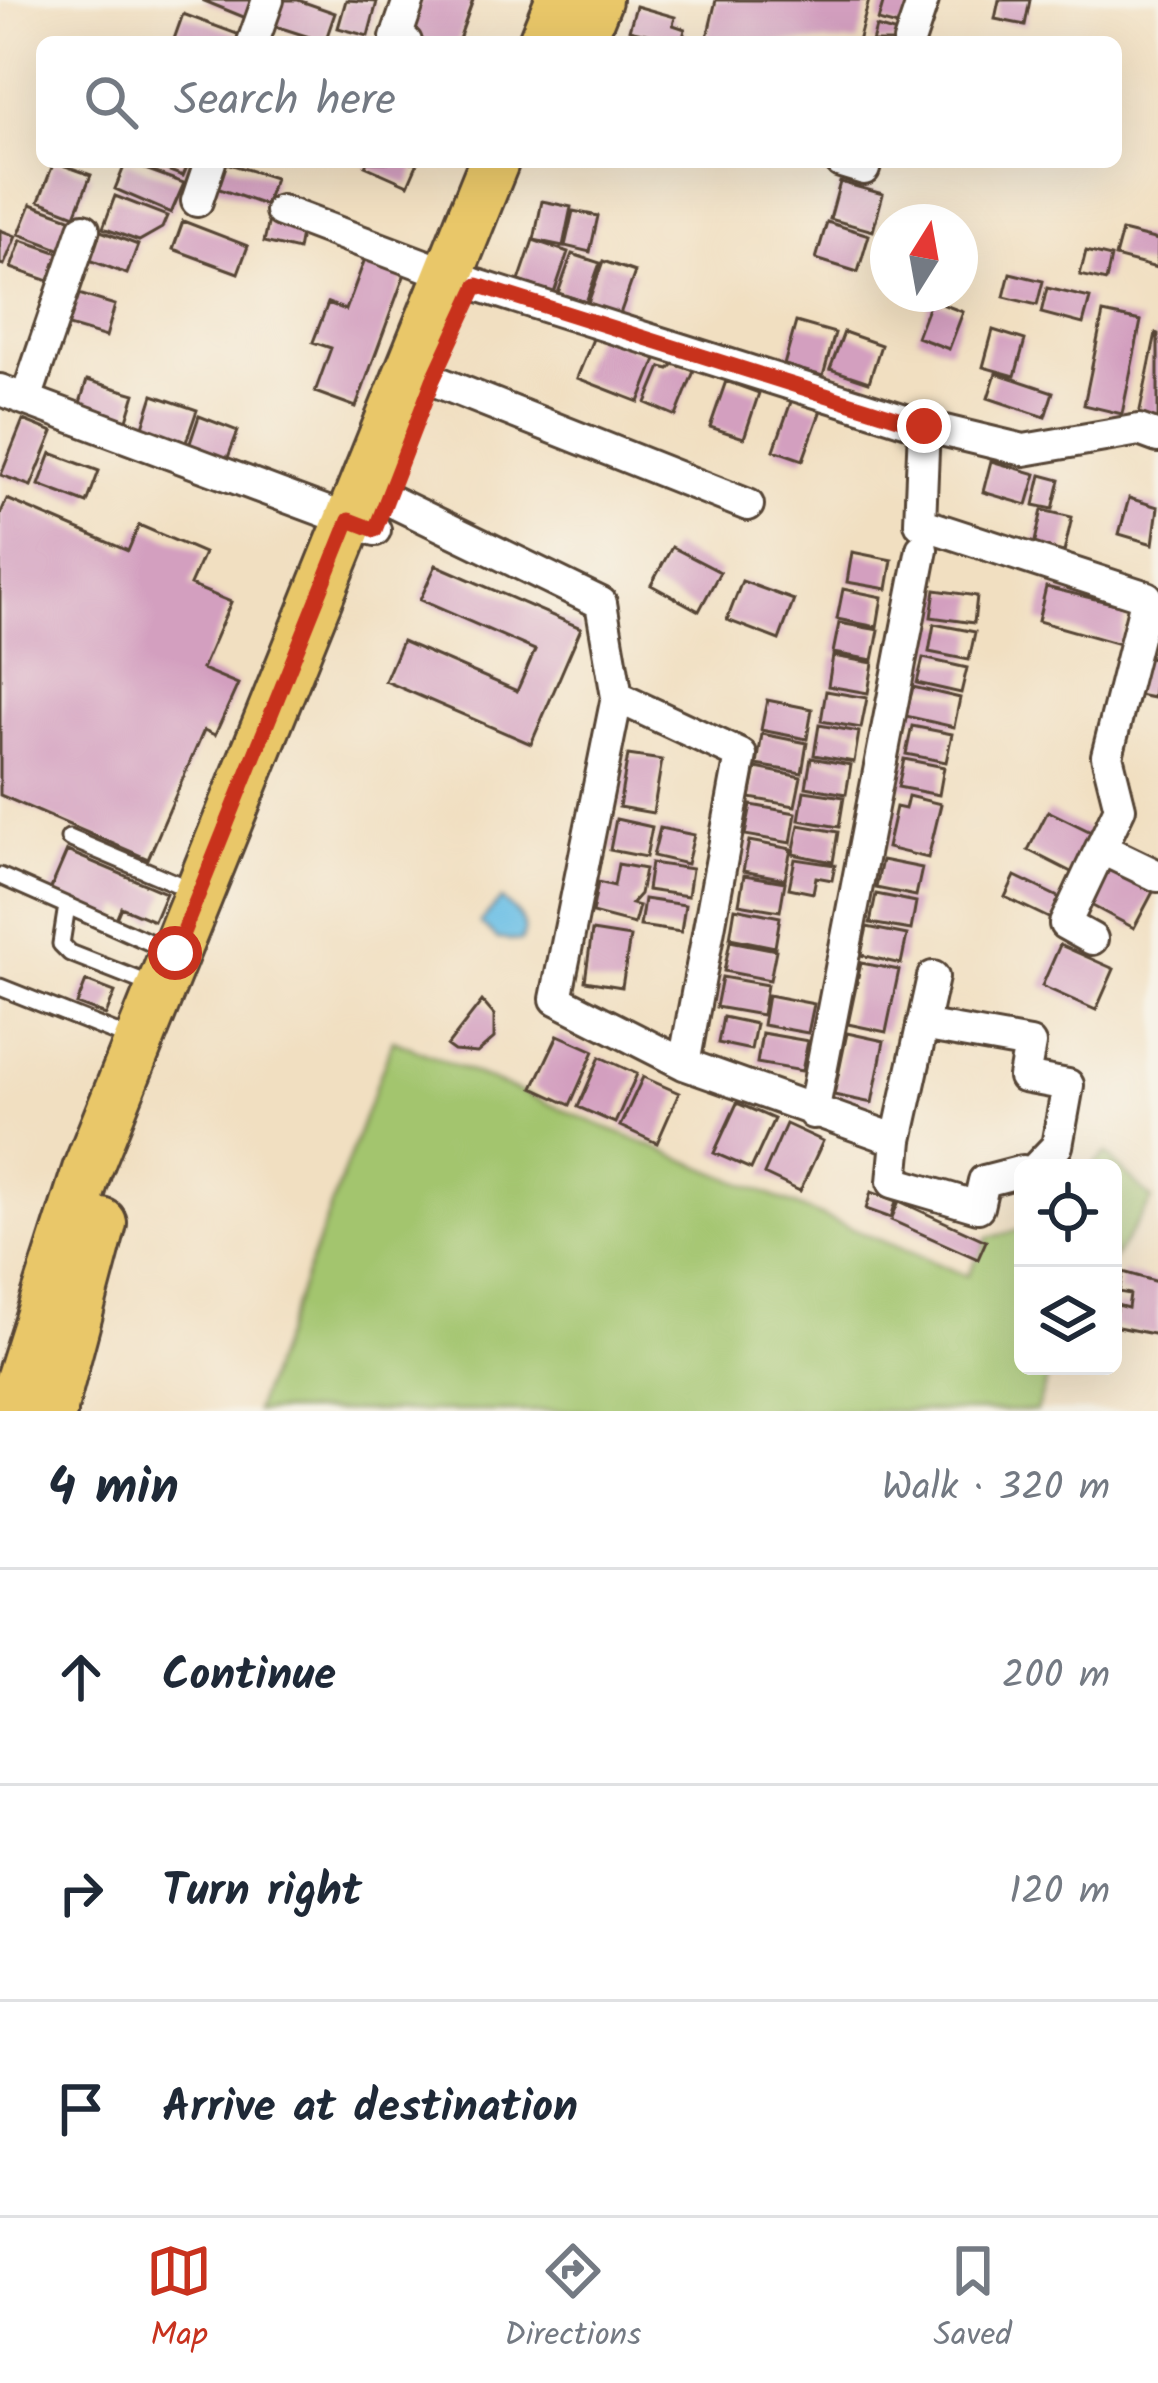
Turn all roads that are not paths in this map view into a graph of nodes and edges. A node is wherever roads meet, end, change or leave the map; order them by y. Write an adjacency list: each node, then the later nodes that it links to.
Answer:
1 (268, 0): 6 (street)
2 (409, 0): 7 (street)
3 (560, 0): 8 (main road)
4 (597, 0): 9 (main road)
5 (923, 0): 10 (street)
6 (255, 36)
7 (397, 36)
8 (545, 36)
9 (582, 36)
10 (911, 36)
11 (208, 168): 14 (street)
12 (492, 168): 17 (main road)
13 (527, 168): 17 (main road)
14 (196, 201)
15 (281, 211): 17 (street)
16 (84, 229): 19 (street)
17 (463, 280): 18 (main road); 20 (street); 23 (main road)
18 (433, 380): 22 (street); 23 (main road)
19 (13, 394): 23 (street)
20 (924, 426): 21 (street); 27 (street)
21 (1158, 437)
22 (748, 506)
23 (370, 516): 25 (street); 30 (main road); 44 (main road)
24 (922, 549): 39 (street)
25 (617, 697): 38 (street); 38 (street)
26 (69, 838): 30 (lane)
27 (1102, 849): 29 (street); 32 (street)
28 (0, 876): 31 (lane)
29 (1158, 876)
30 (199, 893): 33 (main road)
31 (68, 906): 33 (lane); 33 (lane)
32 (1092, 939)
33 (168, 971): 37 (main road)
34 (933, 977): 36 (street)
35 (0, 987): 37 (lane)
36 (922, 1025): 40 (street); 41 (street)
37 (139, 1042): 43 (main road)
38 (684, 1064): 39 (street)
39 (813, 1113): 40 (street)
40 (898, 1140): 42 (street)
41 (1045, 1159)
42 (1014, 1173)
43 (10, 1411)
44 (52, 1411)

